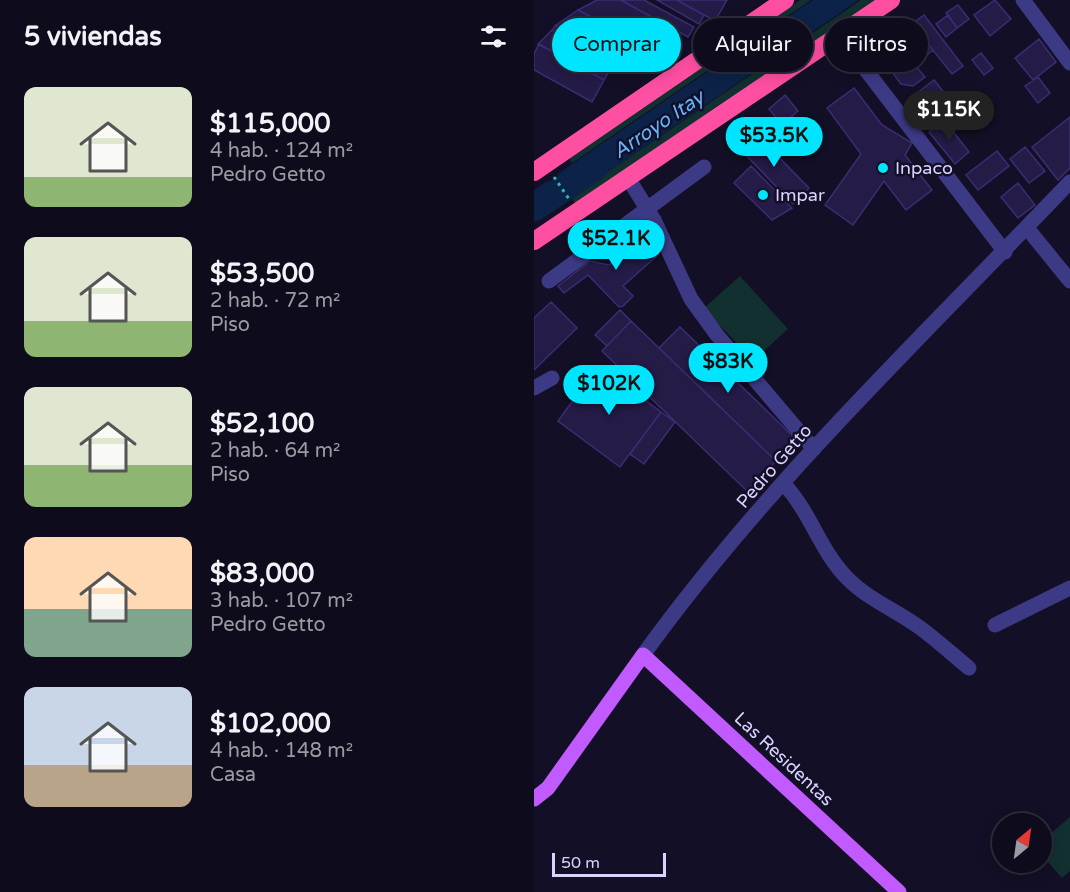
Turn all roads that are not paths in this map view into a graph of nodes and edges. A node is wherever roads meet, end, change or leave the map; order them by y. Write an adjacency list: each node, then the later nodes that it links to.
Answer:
1 (785, 0): 9 (highway)
2 (891, 0): 4 (highway)
3 (1023, 0): 6 (street)
4 (866, 18)
5 (825, 46): 10 (highway)
6 (1070, 63)
7 (868, 72): 15 (street)
8 (704, 167): 12 (street)
9 (534, 172)
10 (628, 178): 12 (street); 14 (highway)
11 (1070, 182): 13 (street, Pedro Getto)
12 (648, 210): 16 (street); 20 (street)
13 (1027, 228): 15 (street, Pedro Getto); 17 (street)
14 (534, 240)
15 (1005, 252): 20 (street, Pedro Getto)
16 (549, 281)
17 (1070, 281)
18 (552, 378): 19 (street)
19 (534, 388)
20 (814, 449): 21 (street, Pedro Getto)
21 (784, 484): 24 (street, Pedro Getto); 25 (street)
22 (1070, 588): 23 (street)
23 (995, 625)
24 (643, 655): 26 (main road, Pedro Getto); 27 (main road, Las Residentas)
25 (969, 668)
26 (534, 799)
27 (899, 892)

